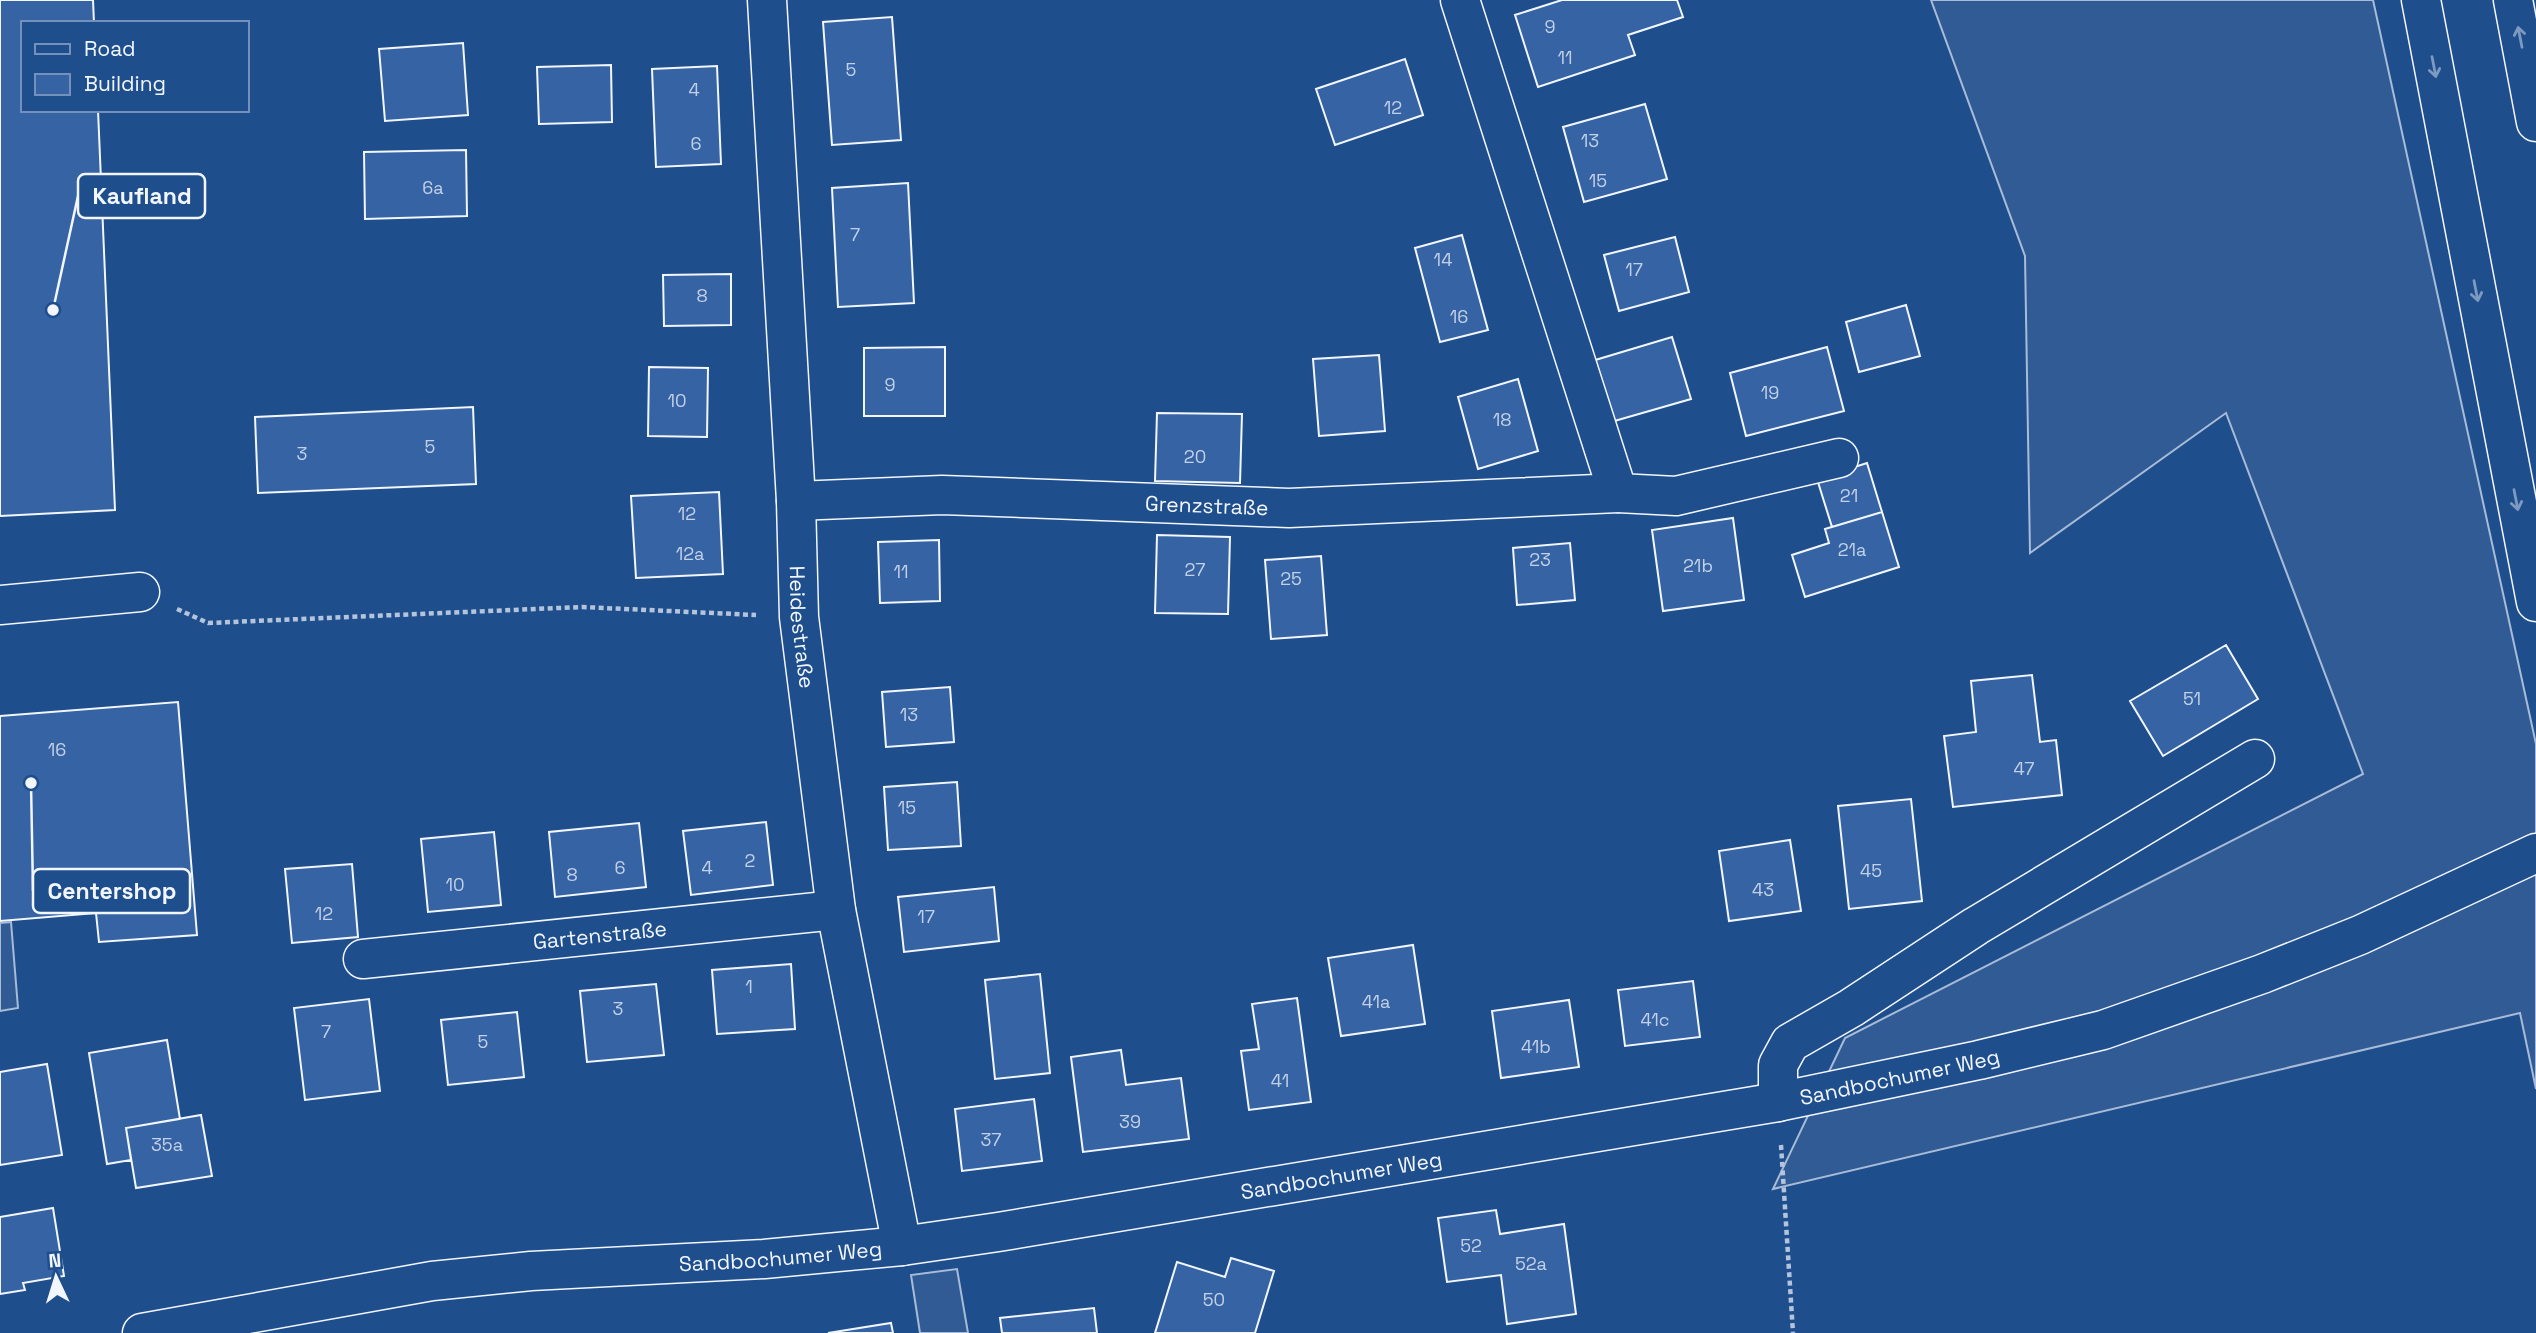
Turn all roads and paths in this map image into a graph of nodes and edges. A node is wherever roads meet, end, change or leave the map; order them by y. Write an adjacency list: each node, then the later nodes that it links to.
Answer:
1 (768, 0): 8 (main road, Heidestraße)
2 (1460, 0): 7 (main road)
3 (2421, 0): 10 (main road, one-way to 10)
4 (2513, 0): 5 (main road, one-way to 4)
5 (2536, 122)
6 (1839, 458): 7 (main road, Grenzstraße)
7 (1618, 493): 8 (main road, Grenzstraße)
8 (796, 501): 12 (main road, Heidestraße)
9 (140, 593): 11 (main road); 12 (path)
10 (2536, 602)
11 (0, 605)
12 (799, 617): 15 (main road, Heidestraße)
13 (2255, 759): 17 (main road)
14 (2536, 853): 17 (main road, Sandbochumer Weg)
15 (836, 910): 16 (main road, Gartenstraße); 18 (main road, Heidestraße)
16 (363, 959)
17 (1778, 1102): 18 (main road, Sandbochumer Weg); 20 (path)
18 (902, 1245): 19 (main road, Sandbochumer Weg)
19 (152, 1332)
20 (1793, 1333)

